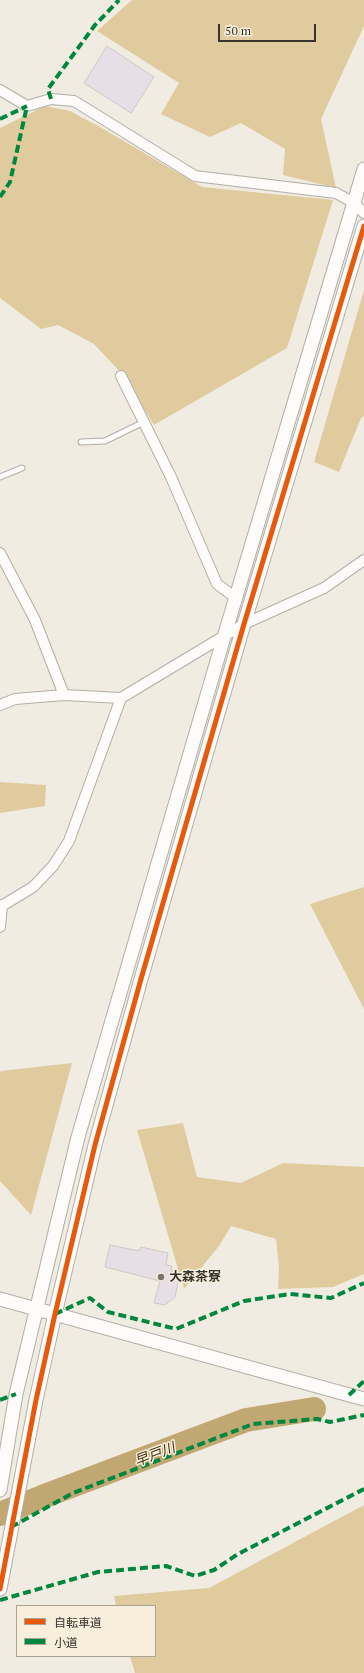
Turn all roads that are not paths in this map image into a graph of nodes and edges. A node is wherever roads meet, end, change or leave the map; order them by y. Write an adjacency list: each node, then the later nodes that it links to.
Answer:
1 (0, 90): 3 (street)
2 (364, 169): 3 (street)
3 (354, 203): 4 (street); 13 (street)
4 (364, 213)
5 (364, 226): 14 (street)
6 (121, 376): 7 (street)
7 (144, 422): 8 (lane); 13 (street)
8 (81, 442)
9 (22, 468): 10 (lane)
10 (0, 477)
11 (0, 553): 16 (street)
12 (364, 560): 14 (street)
13 (236, 598): 15 (street)
14 (244, 624): 15 (street); 23 (street)
15 (224, 637): 17 (street); 22 (street)
16 (64, 695): 17 (street); 18 (street)
17 (121, 698): 19 (street)
18 (0, 704)
19 (1, 906): 20 (street)
20 (0, 927)
21 (0, 1299): 22 (street)
22 (36, 1308): 23 (street); 25 (street)
23 (55, 1314): 24 (street); 26 (street)
24 (364, 1399)
25 (0, 1490)
26 (0, 1588)

